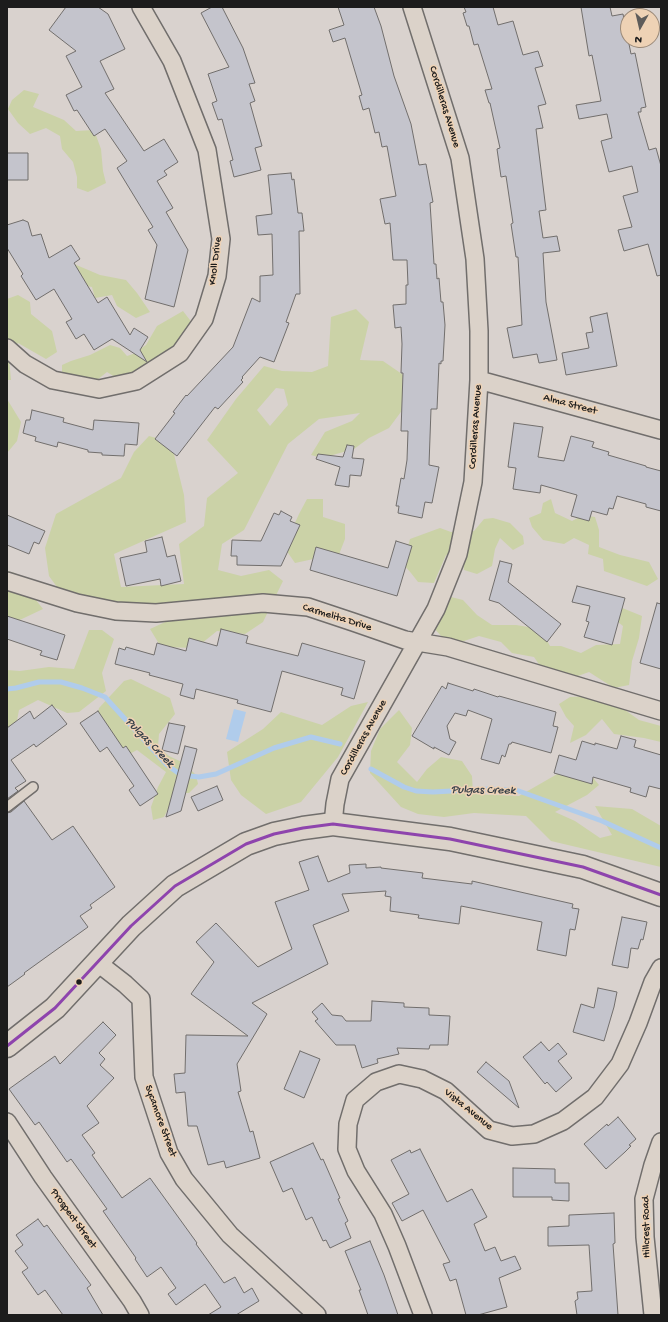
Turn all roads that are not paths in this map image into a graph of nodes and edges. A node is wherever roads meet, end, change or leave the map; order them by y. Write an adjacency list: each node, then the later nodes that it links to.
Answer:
1 (141, 7): 3 (street, Knoll Drive)
2 (412, 7): 4 (street, Cordilleras Avenue)
3 (7, 348)
4 (479, 380): 5 (street, Alma Street); 7 (street, Cordilleras Avenue)
5 (661, 430)
6 (7, 581): 7 (street, Carmelita Drive)
7 (418, 642): 8 (street, Carmelita Drive); 11 (street, Cordilleras Avenue)
8 (661, 711)
9 (33, 787): 10 (lane)
10 (7, 807)
11 (333, 824): 12 (main road); 13 (main road)
12 (661, 895)
13 (98, 963): 15 (main road); 19 (street, Sycamore Street)
14 (661, 968): 20 (street, Vista Avenue)
15 (7, 1045)
16 (7, 1122): 18 (street, Prospect Street)
17 (661, 1142): 21 (street, Hillcrest Road)
18 (140, 1315)
19 (317, 1315)
20 (423, 1315)
21 (653, 1315)

